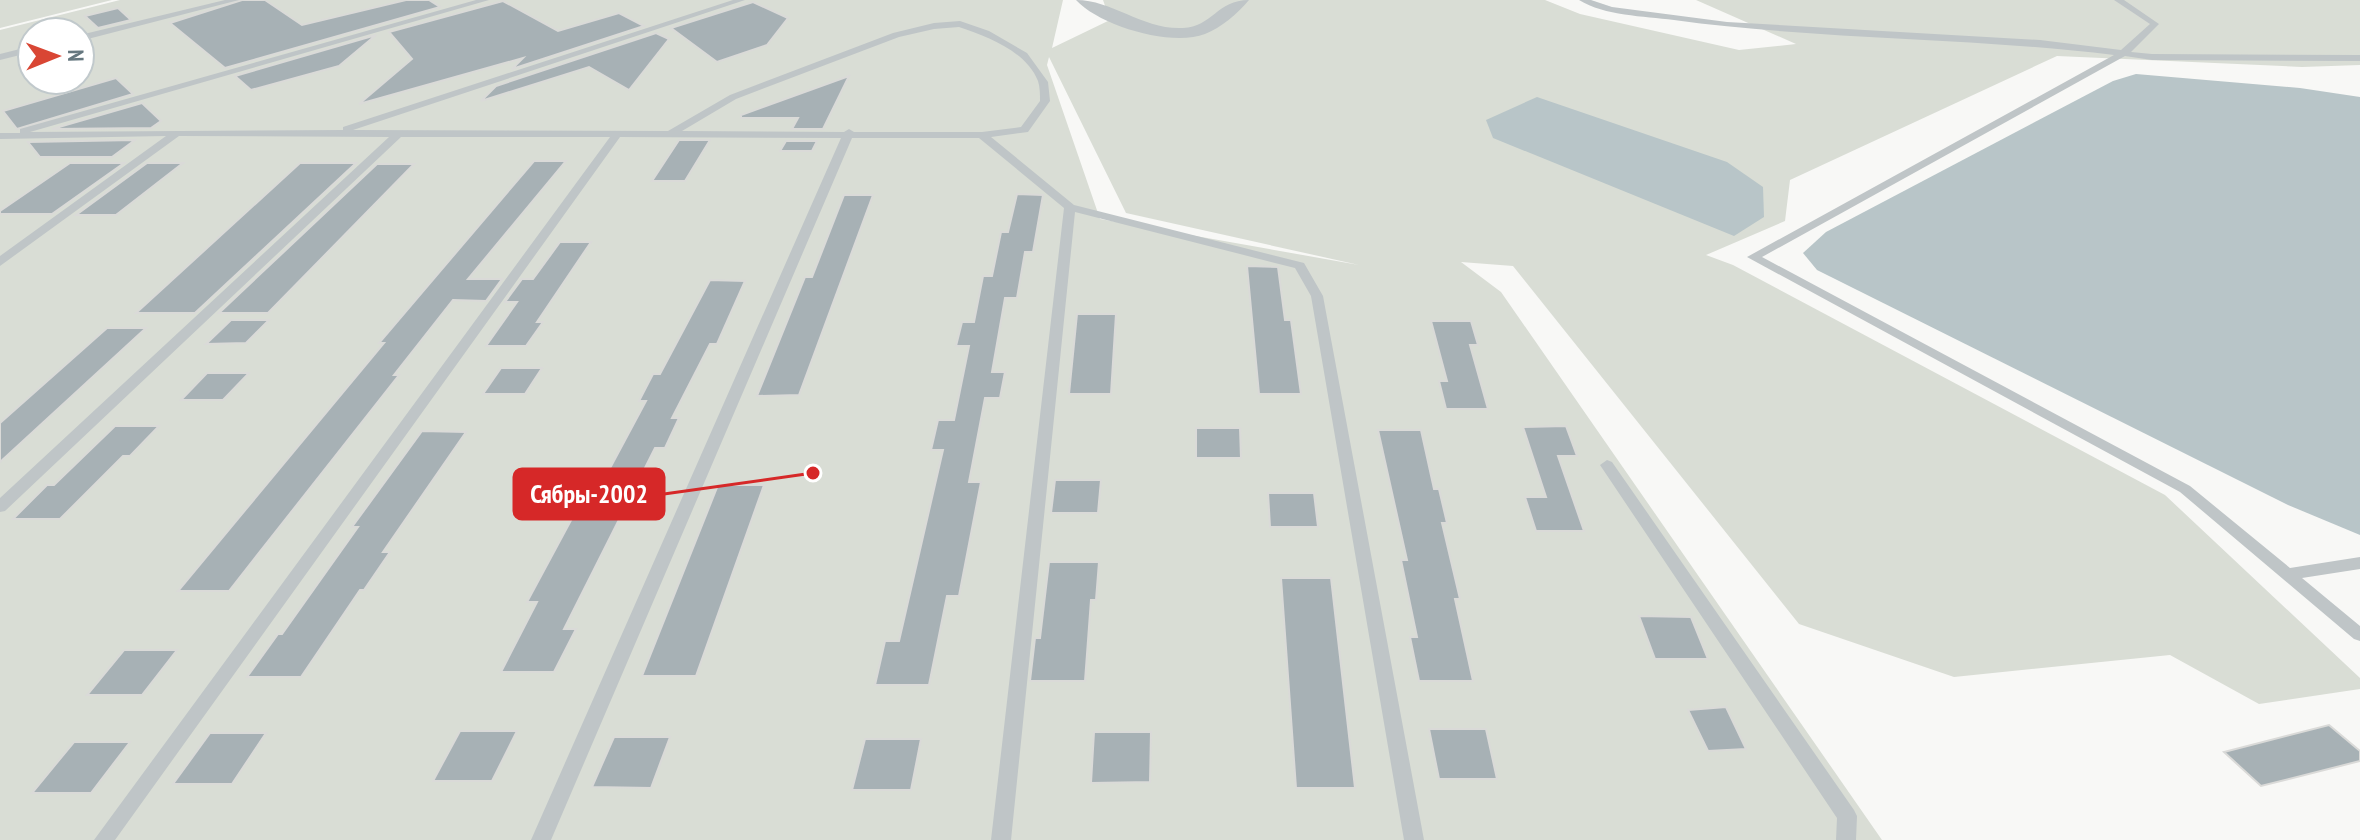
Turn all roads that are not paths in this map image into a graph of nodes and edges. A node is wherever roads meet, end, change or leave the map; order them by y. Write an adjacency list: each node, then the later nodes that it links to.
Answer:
1 (235, 0): 8 (lane)
2 (485, 0): 18 (lane)
3 (741, 0): 13 (lane)
4 (1084, 0): 5 (street)
5 (1241, 0)
6 (1583, 0): 9 (lane)
7 (2118, 0): 9 (lane)
8 (96, 34)
9 (2124, 53): 10 (lane); 24 (lane)
10 (2360, 58)
11 (849, 132): 16 (lane); 17 (lane); 27 (lane)
12 (177, 133): 13 (lane); 18 (lane); 20 (lane)
13 (335, 133): 14 (lane)
14 (399, 133): 15 (lane); 22 (lane)
15 (617, 134): 16 (lane); 26 (lane)
16 (671, 134): 17 (lane)
17 (982, 135): 19 (lane)
18 (2, 136)
19 (1070, 207): 28 (lane); 29 (lane)
20 (0, 262)
21 (1607, 465): 30 (lane)
22 (0, 507)
23 (2360, 563): 24 (lane)
24 (2288, 574): 25 (lane)
25 (2360, 635)
26 (104, 840)
27 (541, 840)
28 (1001, 840)
29 (1414, 840)
30 (1846, 840)

